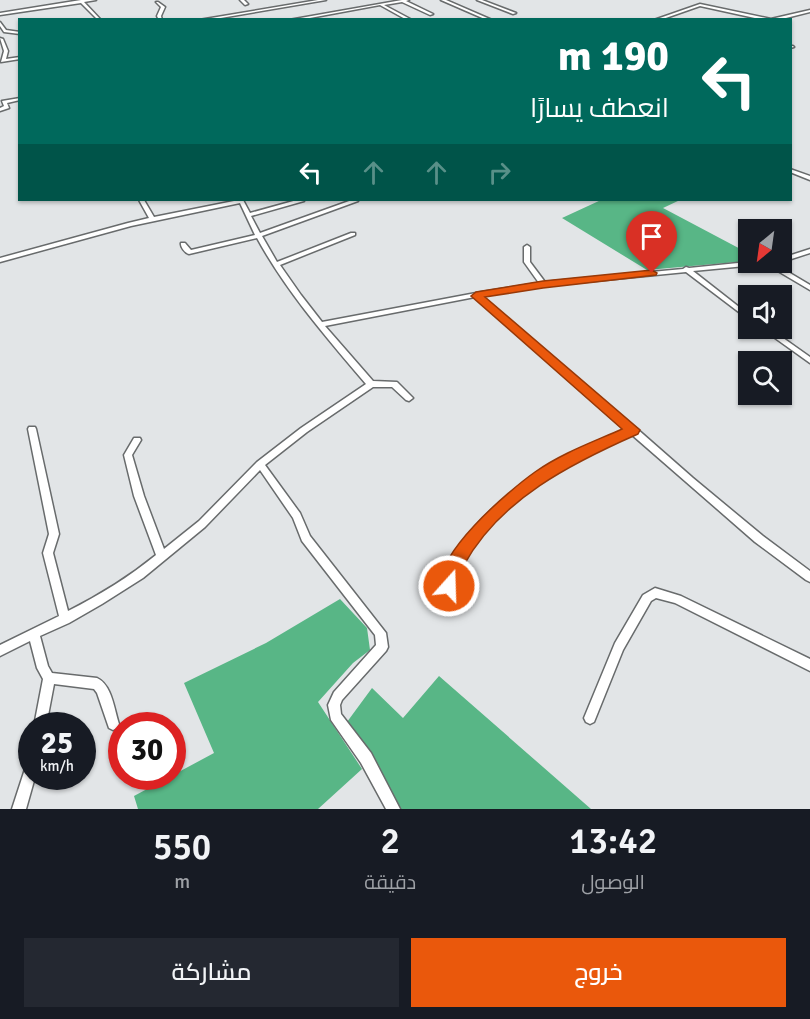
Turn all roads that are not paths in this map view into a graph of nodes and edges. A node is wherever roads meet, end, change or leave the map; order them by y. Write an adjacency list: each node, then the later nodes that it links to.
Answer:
1 (94, 0): 7 (street)
2 (242, 0): 9 (street)
3 (324, 0): 17 (street)
4 (405, 0): 10 (street); 14 (street)
5 (443, 0): 20 (street)
6 (479, 0): 12 (street)
7 (81, 1): 13 (street); 15 (street)
8 (157, 3): 16 (street)
9 (246, 4)
10 (380, 4): 18 (street); 19 (street)
11 (810, 11): 23 (street)
12 (514, 13)
13 (0, 14)
14 (431, 14)
15 (98, 18)
16 (160, 18)
17 (212, 18)
18 (301, 18)
19 (407, 18)
20 (486, 18)
21 (661, 18): 22 (street)
22 (762, 18)
23 (780, 18)
24 (0, 23): 25 (street)
25 (18, 33)
26 (1, 39): 28 (street)
27 (18, 58): 28 (street)
28 (2, 61)
29 (18, 99): 30 (street)
30 (0, 110)
31 (792, 171): 32 (street)
32 (810, 178)
33 (143, 201): 39 (street)
34 (236, 201): 39 (street)
35 (241, 201): 38 (street)
36 (298, 201): 38 (street)
37 (353, 201): 41 (street)
38 (248, 215): 41 (street)
39 (152, 218): 46 (street)
40 (353, 234): 47 (street)
41 (257, 236): 42 (street); 47 (street)
42 (183, 244)
43 (527, 247): 51 (street)
44 (810, 251): 45 (street)
45 (792, 257)
46 (0, 260)
47 (275, 265): 55 (street)
48 (738, 266): 49 (street)
49 (686, 270): 51 (street); 54 (street)
50 (786, 273): 52 (street)
51 (543, 284): 53 (street)
52 (810, 288)
53 (476, 296): 55 (street); 61 (street)
54 (738, 309)
55 (320, 325): 58 (street)
56 (779, 339): 57 (street)
57 (810, 361)
58 (371, 384): 59 (street); 63 (street)
59 (409, 398)
60 (32, 429): 67 (street)
61 (633, 430): 65 (street); 66 (street)
62 (137, 440): 64 (street)
63 (260, 464): 64 (street); 77 (street)
64 (162, 558): 67 (street)
65 (810, 577)
66 (449, 586)
67 (65, 619): 68 (street)
68 (34, 635): 69 (street); 71 (street)
69 (0, 651)
70 (810, 665): 74 (street)
71 (48, 678): 72 (street); 73 (street)
72 (42, 712)
73 (109, 712)
74 (590, 718)
75 (25, 790): 76 (street)
76 (19, 809)
77 (393, 809)

